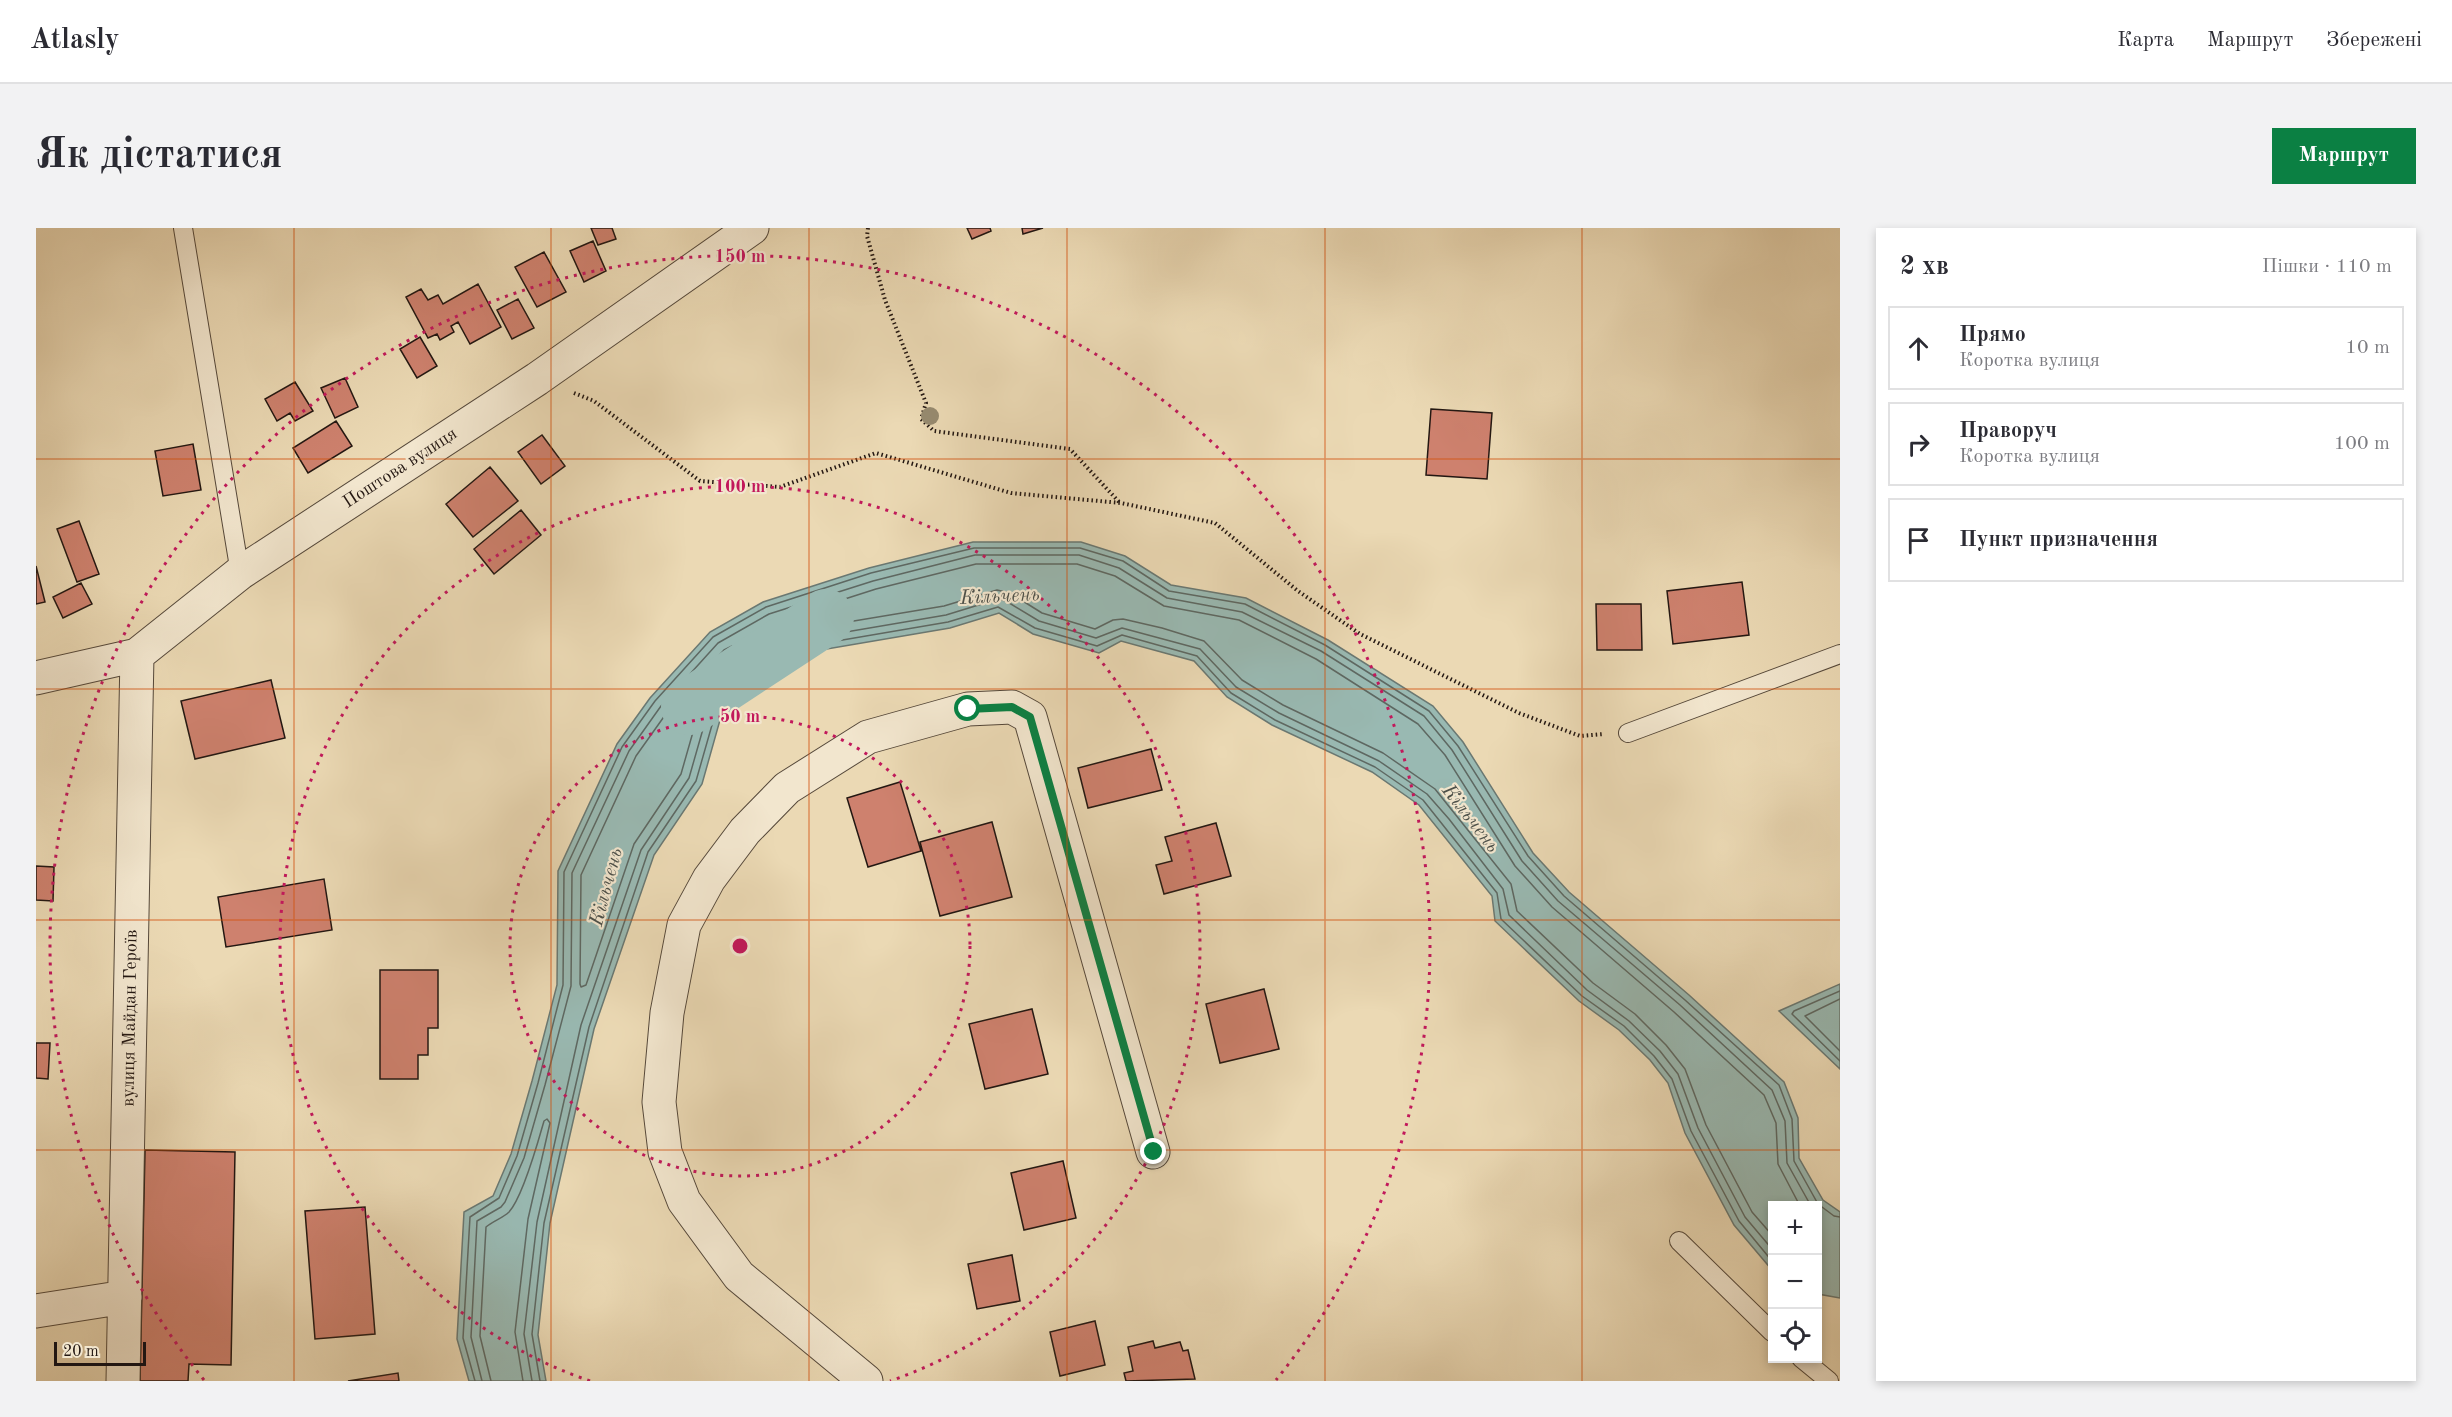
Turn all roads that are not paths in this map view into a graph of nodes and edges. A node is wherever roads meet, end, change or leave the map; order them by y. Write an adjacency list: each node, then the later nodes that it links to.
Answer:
1 (183, 228): 3 (lane)
2 (752, 228): 3 (street, Поштова вулиця)
3 (240, 573): 5 (street, Поштова вулиця)
4 (1840, 654): 7 (lane)
5 (137, 655): 6 (street, Поштова вулиця); 10 (street, вулиця Майдан Героїв)
6 (36, 678)
7 (1628, 733)
8 (1154, 1152): 15 (street)
9 (1679, 1241): 12 (lane)
10 (125, 1297): 11 (street); 14 (street, вулиця Майдан Героїв)
11 (36, 1311)
12 (1768, 1327)
13 (1806, 1363): 16 (lane)
14 (123, 1381)
15 (866, 1381)
16 (1829, 1381)

